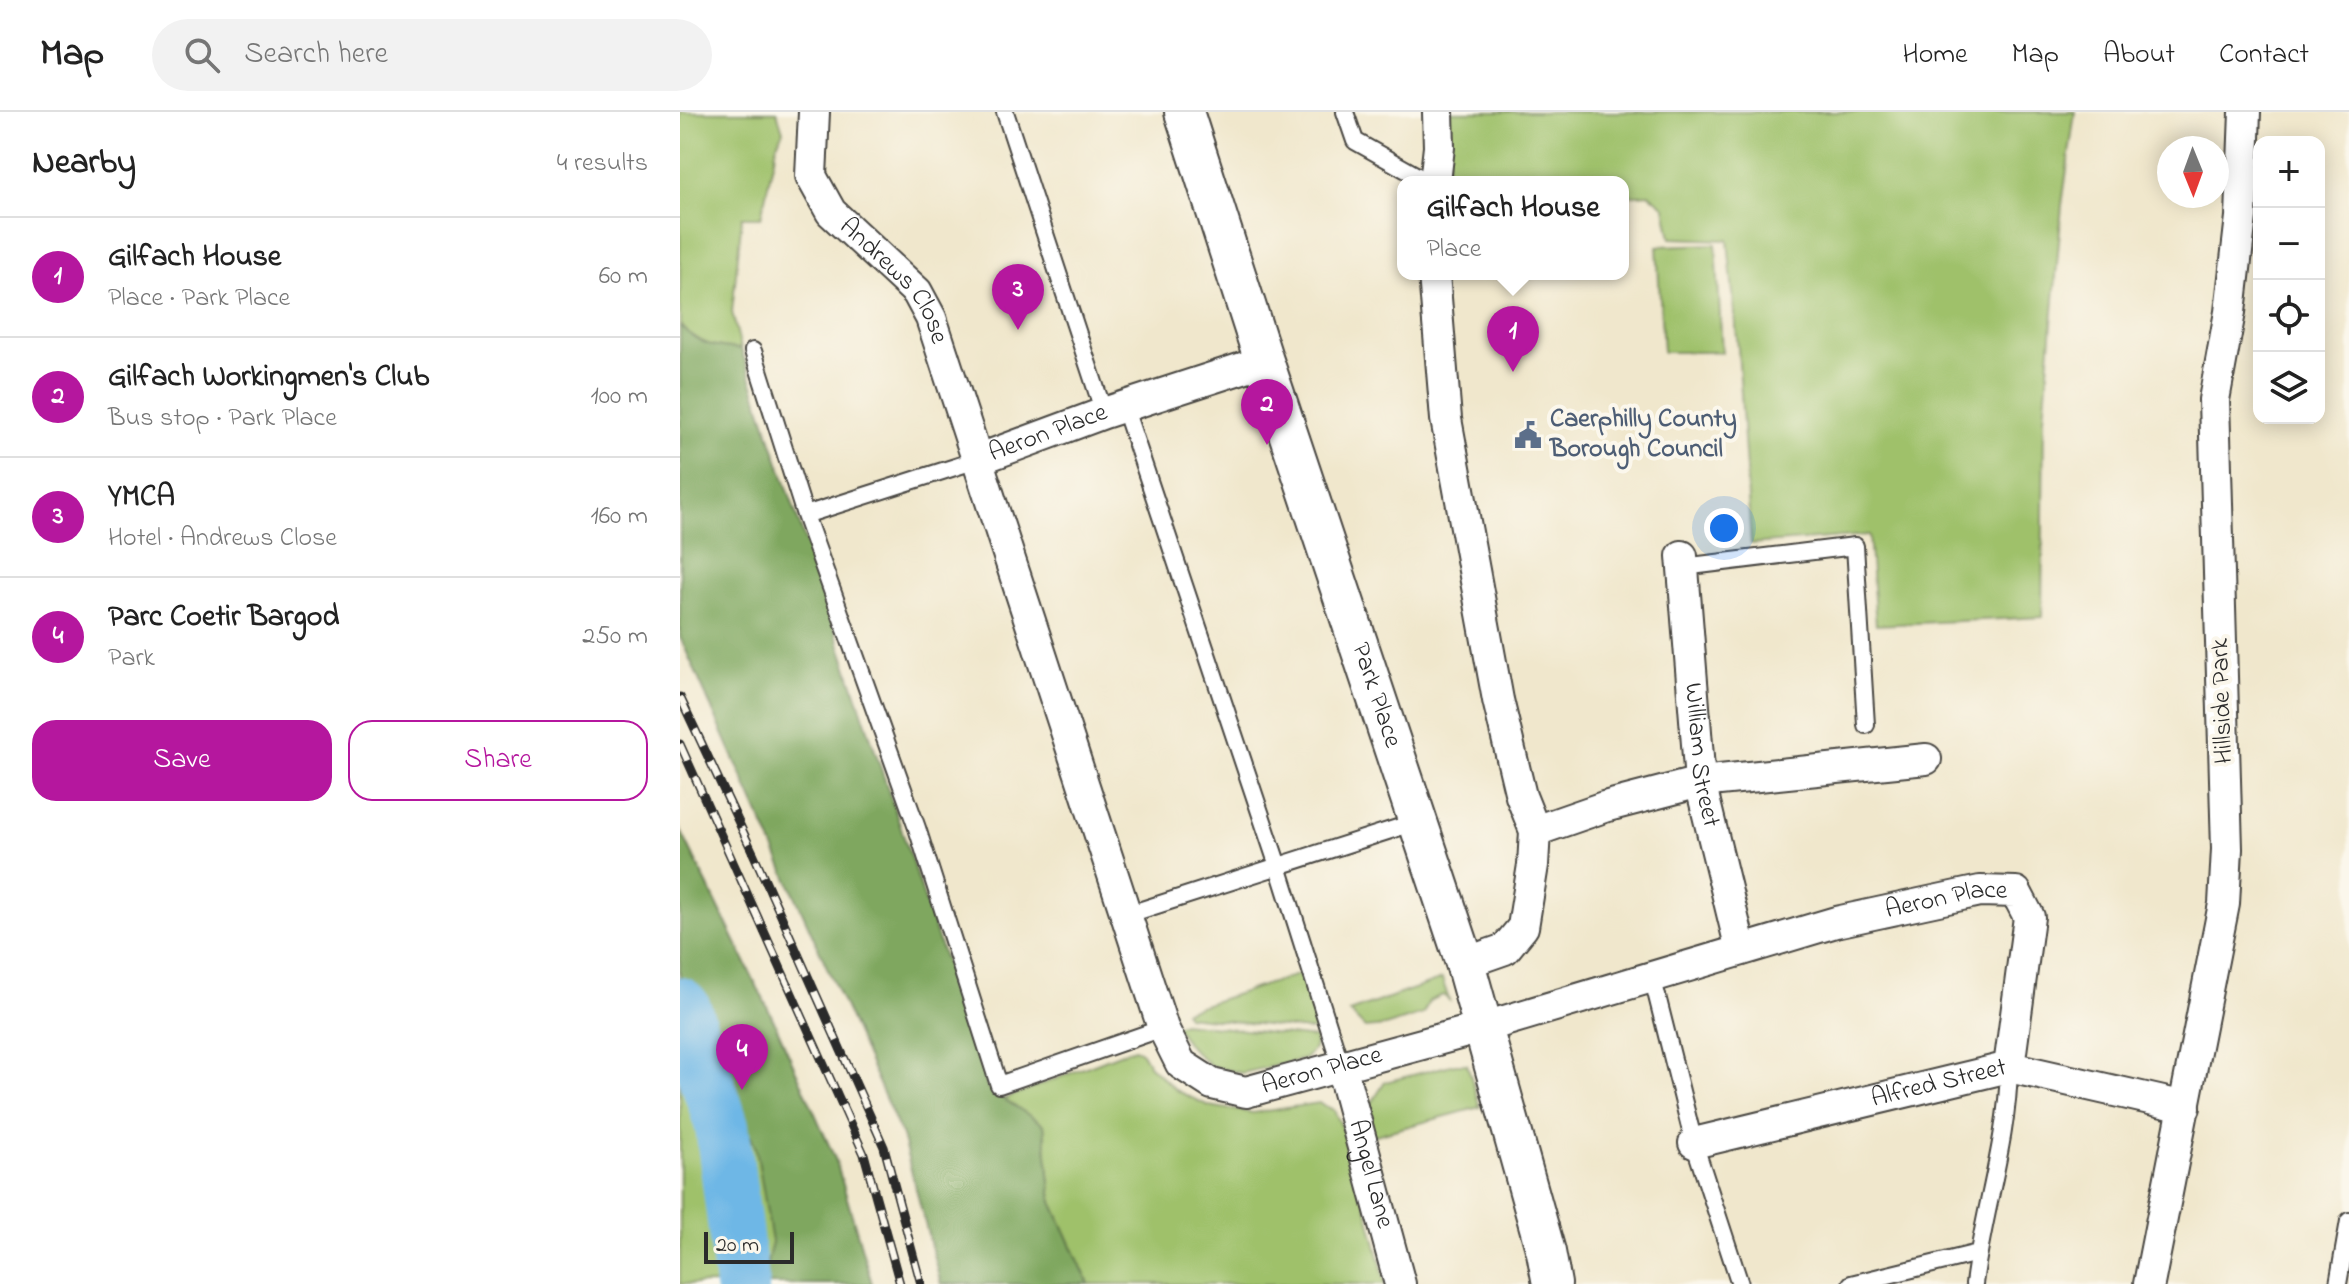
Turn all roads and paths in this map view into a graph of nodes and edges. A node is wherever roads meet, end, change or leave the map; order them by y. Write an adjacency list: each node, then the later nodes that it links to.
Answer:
1 (814, 112): 13 (street, Andrews Close)
2 (1005, 112): 12 (lane)
3 (1184, 112): 11 (street, Park Place)
4 (1345, 112): 7 (lane)
5 (1438, 112): 8 (street)
6 (2245, 112): 30 (street, Hillside Park)
7 (1417, 176)
8 (1436, 176)
9 (1434, 280): 20 (street)
10 (753, 351): 14 (lane)
11 (1264, 361): 12 (street, Aeron Place); 19 (street, Park Place)
12 (1114, 409): 13 (street, Aeron Place); 21 (lane)
13 (977, 460): 14 (lane); 22 (street, Aeron Place)
14 (805, 515): 26 (lane)
15 (1682, 562): 16 (lane); 18 (street, William Street)
16 (1866, 725)
17 (1926, 759): 18 (street)
18 (1700, 782): 20 (street); 23 (street, William Street)
19 (1419, 821): 21 (lane); 24 (street, Park Place)
20 (1535, 831): 24 (street)
21 (1278, 866): 22 (lane); 28 (lane)
22 (1126, 915): 26 (street, Aeron Place)
23 (1741, 950): 25 (street, Aeron Place); 29 (street, Aeron Place)
24 (1465, 963): 27 (street, Park Place)
25 (1652, 976): 27 (street, Aeron Place); 31 (lane)
26 (1163, 1028): 28 (street, Aeron Place)
27 (1481, 1028): 28 (street, Aeron Place); 35 (street, Park Place)
28 (1341, 1066): 34 (street, Angel Lane)
29 (2009, 1067): 30 (street, Alfred Street); 31 (street, Alfred Street); 33 (lane)
30 (2185, 1107): 39 (street, Hillside Park)
31 (1694, 1143): 36 (lane)
32 (2349, 1221): 40 (lane)
33 (1978, 1253): 37 (lane); 38 (lane)
34 (1400, 1284)
35 (1552, 1284)
36 (1740, 1284)
37 (1851, 1284)
38 (1974, 1284)
39 (2149, 1284)
40 (2338, 1284)

